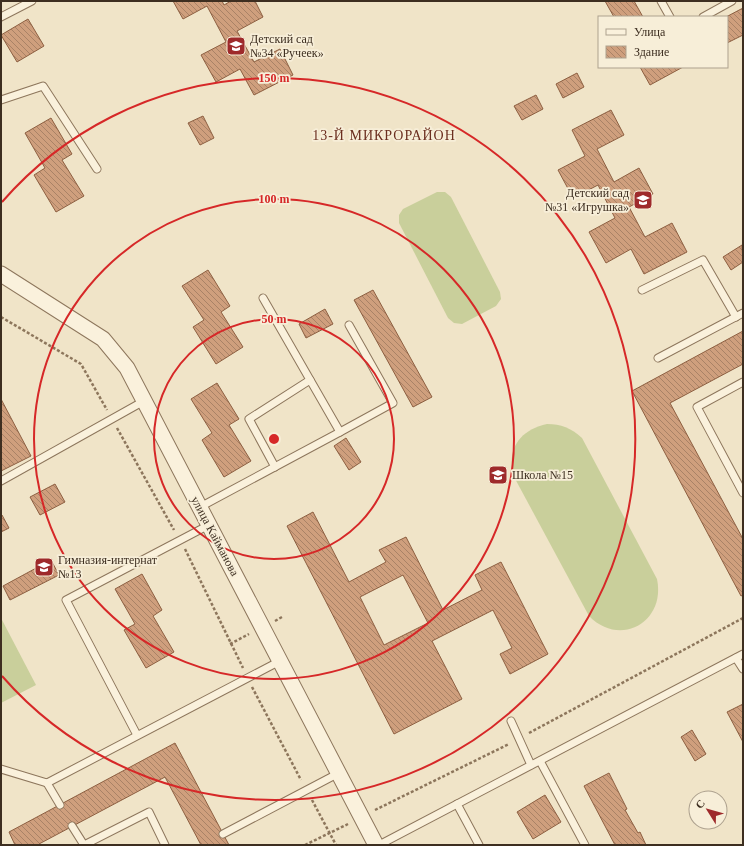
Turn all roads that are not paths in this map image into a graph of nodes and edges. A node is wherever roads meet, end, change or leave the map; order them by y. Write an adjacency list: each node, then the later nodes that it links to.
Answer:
1 (32, 1): 6 (lane)
2 (661, 1): 4 (lane)
3 (732, 1): 5 (lane)
4 (669, 16)
5 (705, 16)
6 (1, 17)
7 (1, 100): 8 (lane)
8 (97, 169)
9 (1, 274): 18 (street, улица Кайманова)
10 (642, 290): 13 (lane)
11 (263, 298): 16 (lane)
12 (743, 313): 13 (lane)
13 (736, 317): 15 (lane)
14 (349, 325): 19 (lane)
15 (658, 358)
16 (310, 380): 19 (lane); 20 (lane)
17 (743, 382): 22 (lane)
18 (144, 401): 21 (lane); 23 (street, улица Кайманова)
19 (340, 432): 20 (lane)
20 (275, 467): 23 (lane)
21 (1, 481)
22 (743, 493)
23 (200, 507): 24 (street, улица Кайманова)
24 (209, 525): 26 (street, улица Кайманова); 29 (lane)
25 (740, 656): 27 (lane); 30 (lane)
26 (280, 660): 29 (lane); 33 (street, улица Кайманова)
27 (743, 669)
28 (511, 722): 31 (lane)
29 (137, 735): 34 (lane)
30 (540, 761): 31 (lane); 43 (lane)
31 (531, 765): 35 (lane)
32 (1, 769): 34 (lane)
33 (338, 773): 38 (lane); 41 (street, улица Кайманова)
34 (47, 783): 36 (lane)
35 (457, 804): 41 (lane); 42 (lane)
36 (60, 805)
37 (72, 826): 39 (lane)
38 (223, 834)
39 (84, 845): 40 (lane)
40 (165, 845)
41 (377, 845)
42 (479, 845)
43 (585, 845)

